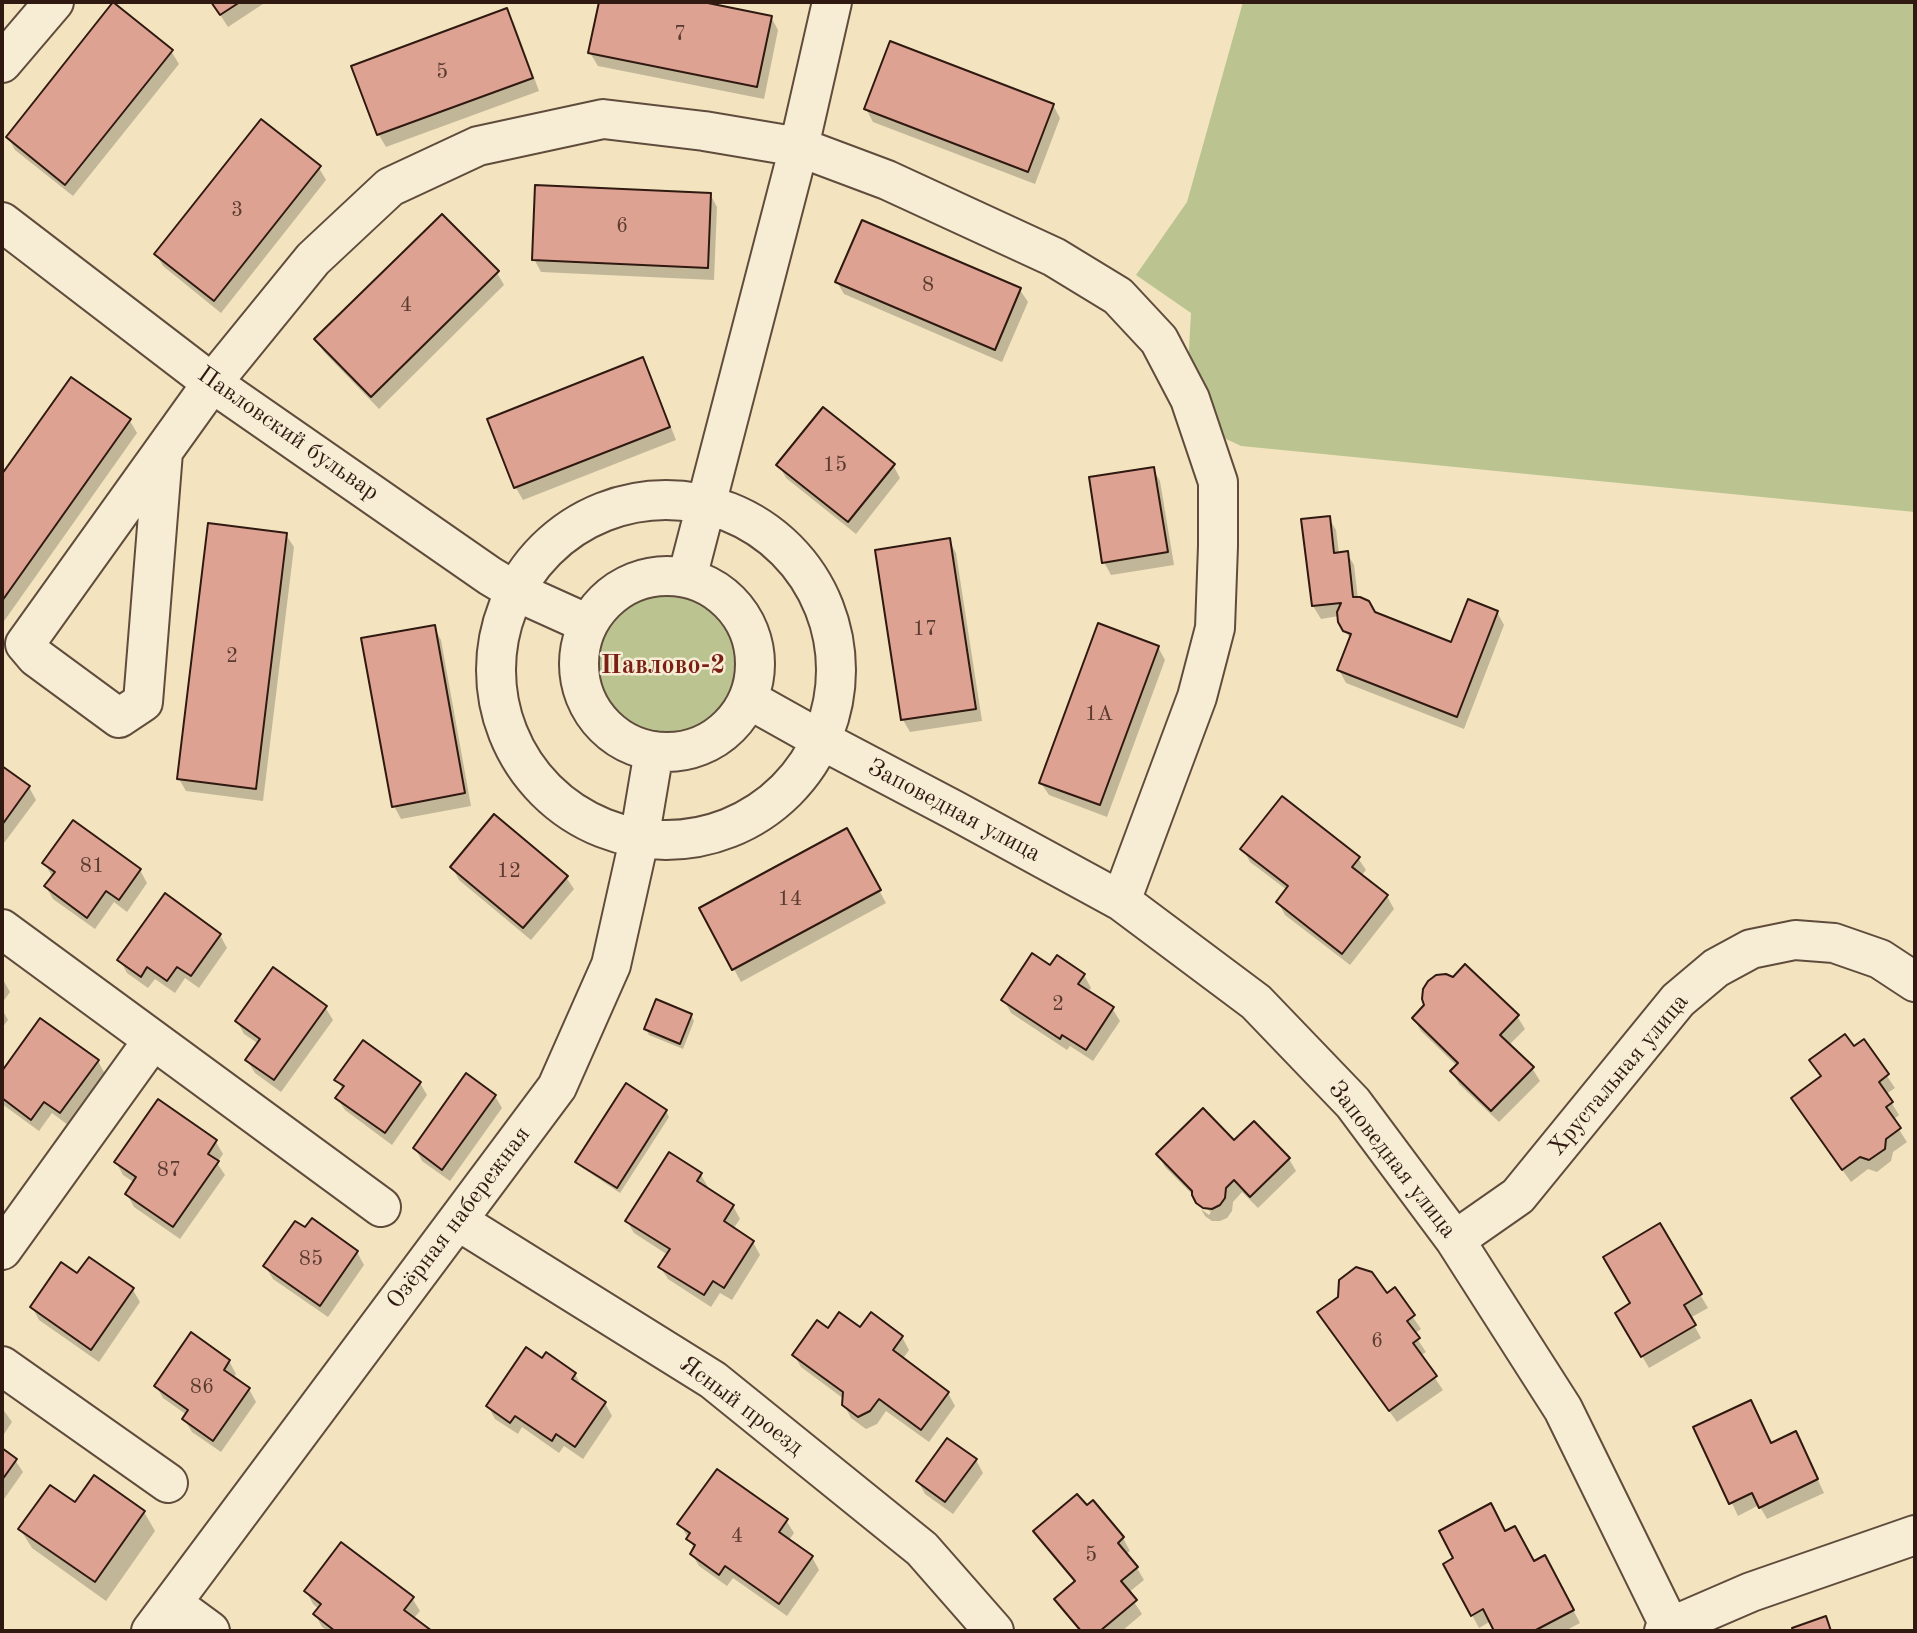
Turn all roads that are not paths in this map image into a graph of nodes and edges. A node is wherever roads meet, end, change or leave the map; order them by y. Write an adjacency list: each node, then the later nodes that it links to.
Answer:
1 (54, 2): 3 (street)
2 (832, 2): 4 (street)
3 (2, 63)
4 (799, 147): 6 (street); 8 (street); 16 (street)
5 (2, 222): 6 (street, Павловский бульвар)
6 (212, 383): 7 (street); 10 (street, Павловский бульвар)
7 (163, 452): 7 (street)
8 (707, 504): 9 (street); 10 (street); 13 (street)
9 (687, 578): 11 (street); 12 (street)
10 (515, 591): 11 (street, Павловский бульвар); 15 (street)
11 (588, 624): 14 (street)
12 (748, 699): 13 (street, Заповедная улица); 14 (street)
13 (823, 741): 15 (street); 16 (street, Заповедная улица)
14 (654, 751): 15 (street, Озёрная набережная)
15 (639, 840): 21 (street, Озёрная набережная)
16 (1121, 901): 22 (street, Заповедная улица)
17 (2, 929): 19 (street)
18 (1915, 982): 22 (street, Хрустальная улица)
19 (153, 1040): 20 (street); 23 (street)
20 (381, 1207)
21 (458, 1220): 27 (street, Озёрная набережная); 30 (street, Ясный проезд)
22 (1455, 1240): 28 (street, Заповедная улица)
23 (2, 1250)
24 (2, 1366): 25 (street)
25 (169, 1483)
26 (1915, 1535): 28 (street)
27 (162, 1617): 29 (street)
28 (1669, 1630)
29 (210, 1631)
30 (994, 1631)

